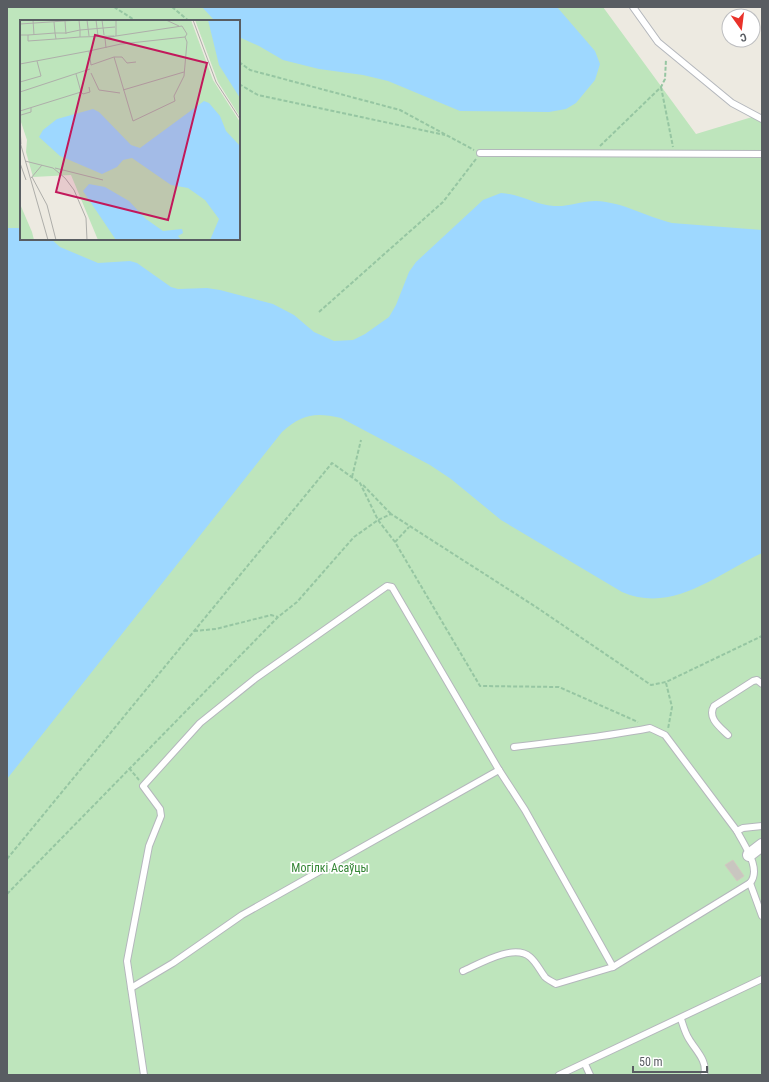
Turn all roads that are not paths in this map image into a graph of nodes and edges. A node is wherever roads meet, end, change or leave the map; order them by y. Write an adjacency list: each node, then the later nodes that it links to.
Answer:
1 (633, 7): 2 (lane)
2 (762, 119)
3 (480, 153): 4 (lane)
4 (762, 154)
5 (762, 684): 6 (lane)
6 (728, 735)
7 (514, 747): 10 (lane)
8 (499, 770): 15 (lane); 18 (lane); 18 (lane)
9 (762, 826): 10 (lane)
10 (737, 831): 12 (lane)
11 (762, 845): 12 (street)
12 (749, 854): 13 (lane)
13 (750, 883): 14 (lane); 15 (lane)
14 (762, 916)
15 (613, 967): 16 (lane)
16 (462, 971)
17 (762, 979): 19 (lane)
18 (131, 988): 21 (lane)
19 (681, 1019): 20 (lane); 24 (lane)
20 (585, 1064): 22 (lane); 23 (lane)
21 (144, 1075)
22 (559, 1075)
23 (590, 1075)
24 (704, 1075)

